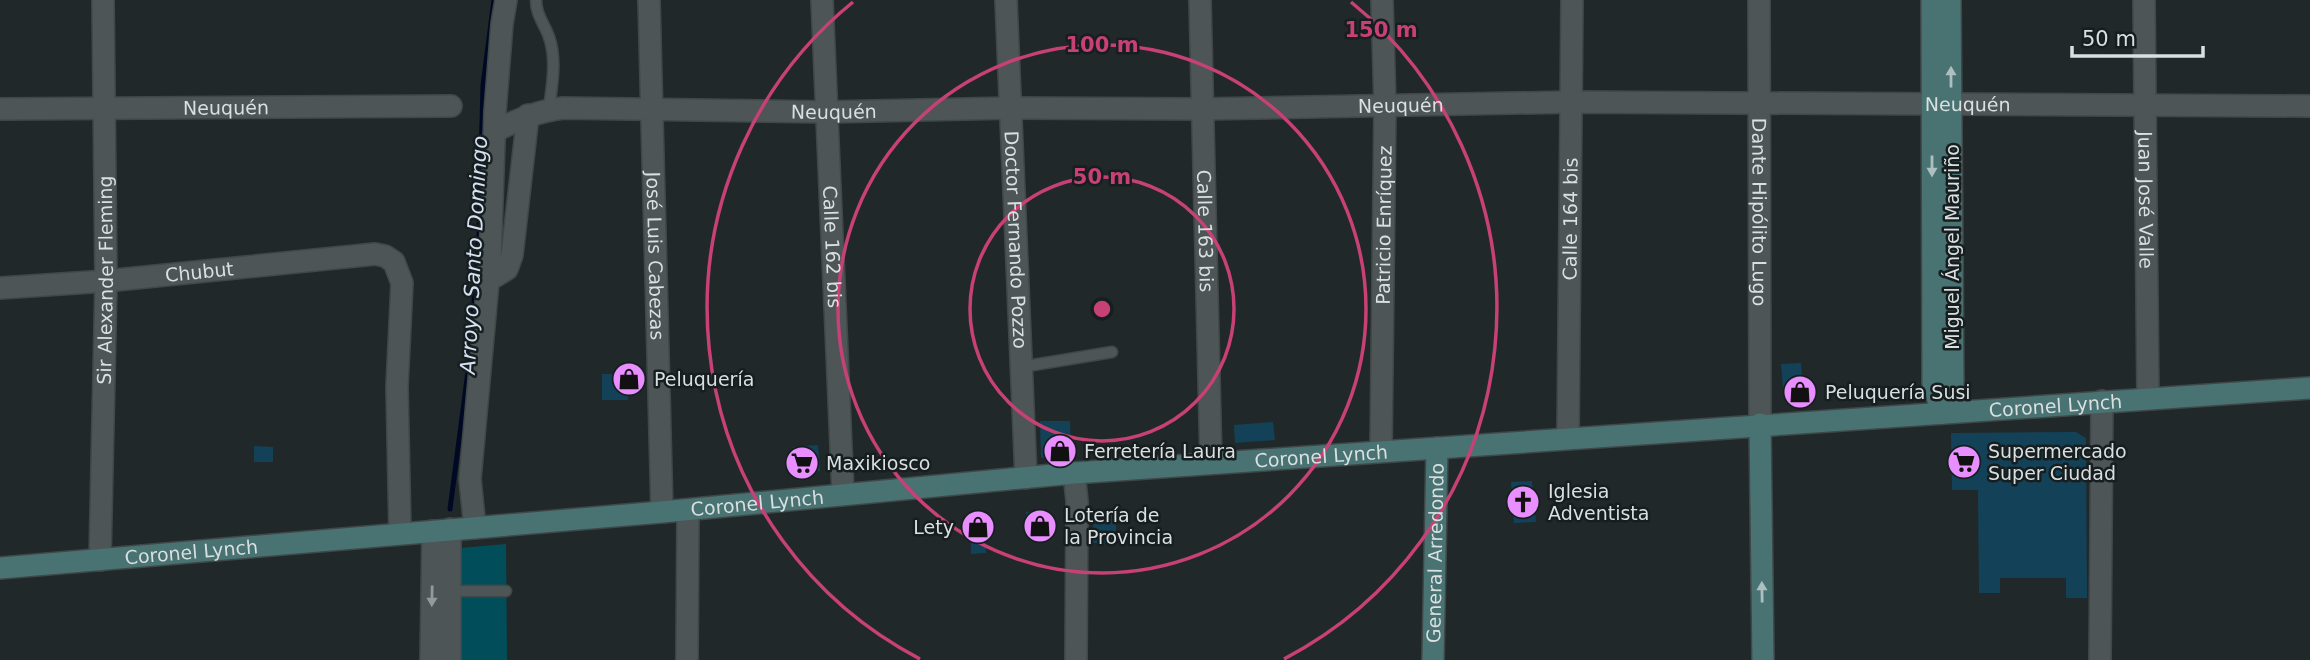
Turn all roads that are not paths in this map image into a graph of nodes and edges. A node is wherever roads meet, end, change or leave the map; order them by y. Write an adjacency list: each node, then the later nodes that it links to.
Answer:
1 (103, 0): 24 (street, Sir Alexander Fleming)
2 (506, 0): 28 (street)
3 (536, 0): 26 (lane)
4 (649, 0): 25 (street, José Luis Cabezas)
5 (822, 0): 27 (street, Calle 162 bis)
6 (1006, 0): 21 (street, Doctor Fernando Pozzo)
7 (1200, 0): 23 (street, Calle 163 bis)
8 (1382, 0): 18 (street, Patricio Enríquez)
9 (1572, 0): 14 (street, Calle 164 bis)
10 (1759, 0): 15 (street, Dante Hipólito Lugo)
11 (1932, 0): 16 (street, Miguel Ángel Mauriño)
12 (1950, 0): 16 (street, Miguel Ángel Mauriño, one-way to 12)
13 (2144, 0): 19 (street, Juan José Valle)
14 (1572, 102): 15 (street, Neuquén); 18 (street, Neuquén); 39 (street, Calle 164 bis)
15 (1759, 104): 16 (street, Neuquén); 38 (street, Dante Hipólito Lugo)
16 (1941, 104): 19 (street, Neuquén); 37 (street, Miguel Ángel Mauriño)
17 (451, 106): 24 (street, Neuquén)
18 (1385, 106): 23 (street, Neuquén); 41 (street, Patricio Enríquez)
19 (2145, 106): 20 (street, Neuquén); 35 (street, Juan José Valle)
20 (2310, 106)
21 (1011, 108): 23 (street, Neuquén); 27 (street, Neuquén); 33 (street, Doctor Fernando Pozzo)
22 (0, 109): 24 (street, Neuquén)
23 (1202, 109): 42 (street, Calle 163 bis)
24 (105, 110): 30 (street, Sir Alexander Fleming)
25 (650, 110): 26 (street, Neuquén); 27 (street, Neuquén); 47 (street, José Luis Cabezas)
26 (538, 112): 28 (street, Neuquén); 29 (street)
27 (827, 112): 45 (street, Calle 162 bis)
28 (495, 131): 29 (street)
29 (489, 280): 48 (street)
30 (106, 281): 31 (street, Chubut); 50 (street, Chubut); 51 (street, Sir Alexander Fleming)
31 (0, 288)
32 (1112, 352): 33 (lane)
33 (1021, 367): 44 (street, Doctor Fernando Pozzo)
34 (2310, 388): 35 (street, Coronel Lynch)
35 (2148, 398): 36 (street, Coronel Lynch)
36 (2102, 401): 37 (street, Coronel Lynch); 61 (street)
37 (1942, 413): 38 (street, Coronel Lynch)
38 (1760, 424): 39 (street, Coronel Lynch); 60 (street, one-way to 38)
39 (1568, 438): 40 (street, Coronel Lynch)
40 (1437, 448): 41 (street, Coronel Lynch); 59 (street, General Arredondo)
41 (1381, 451): 42 (street, Coronel Lynch)
42 (1211, 463): 43 (street, Coronel Lynch)
43 (1074, 473): 44 (street, Coronel Lynch); 58 (street)
44 (1026, 478): 45 (street, Coronel Lynch)
45 (843, 494): 46 (street, Coronel Lynch)
46 (688, 510): 47 (street, Coronel Lynch); 57 (street)
47 (662, 512): 48 (street, Coronel Lynch)
48 (475, 528): 49 (street, Coronel Lynch)
49 (441, 530): 50 (street, Coronel Lynch); 53 (street); 55 (street, one-way to 55)
50 (400, 533): 51 (street, Coronel Lynch)
51 (100, 560): 52 (street, Coronel Lynch)
52 (0, 568)
53 (451, 591): 54 (lane); 56 (street)
54 (506, 591)
55 (431, 660)
56 (450, 660)
57 (687, 660)
58 (1076, 660)
59 (1433, 660)
60 (1763, 660)
61 (2100, 660)

